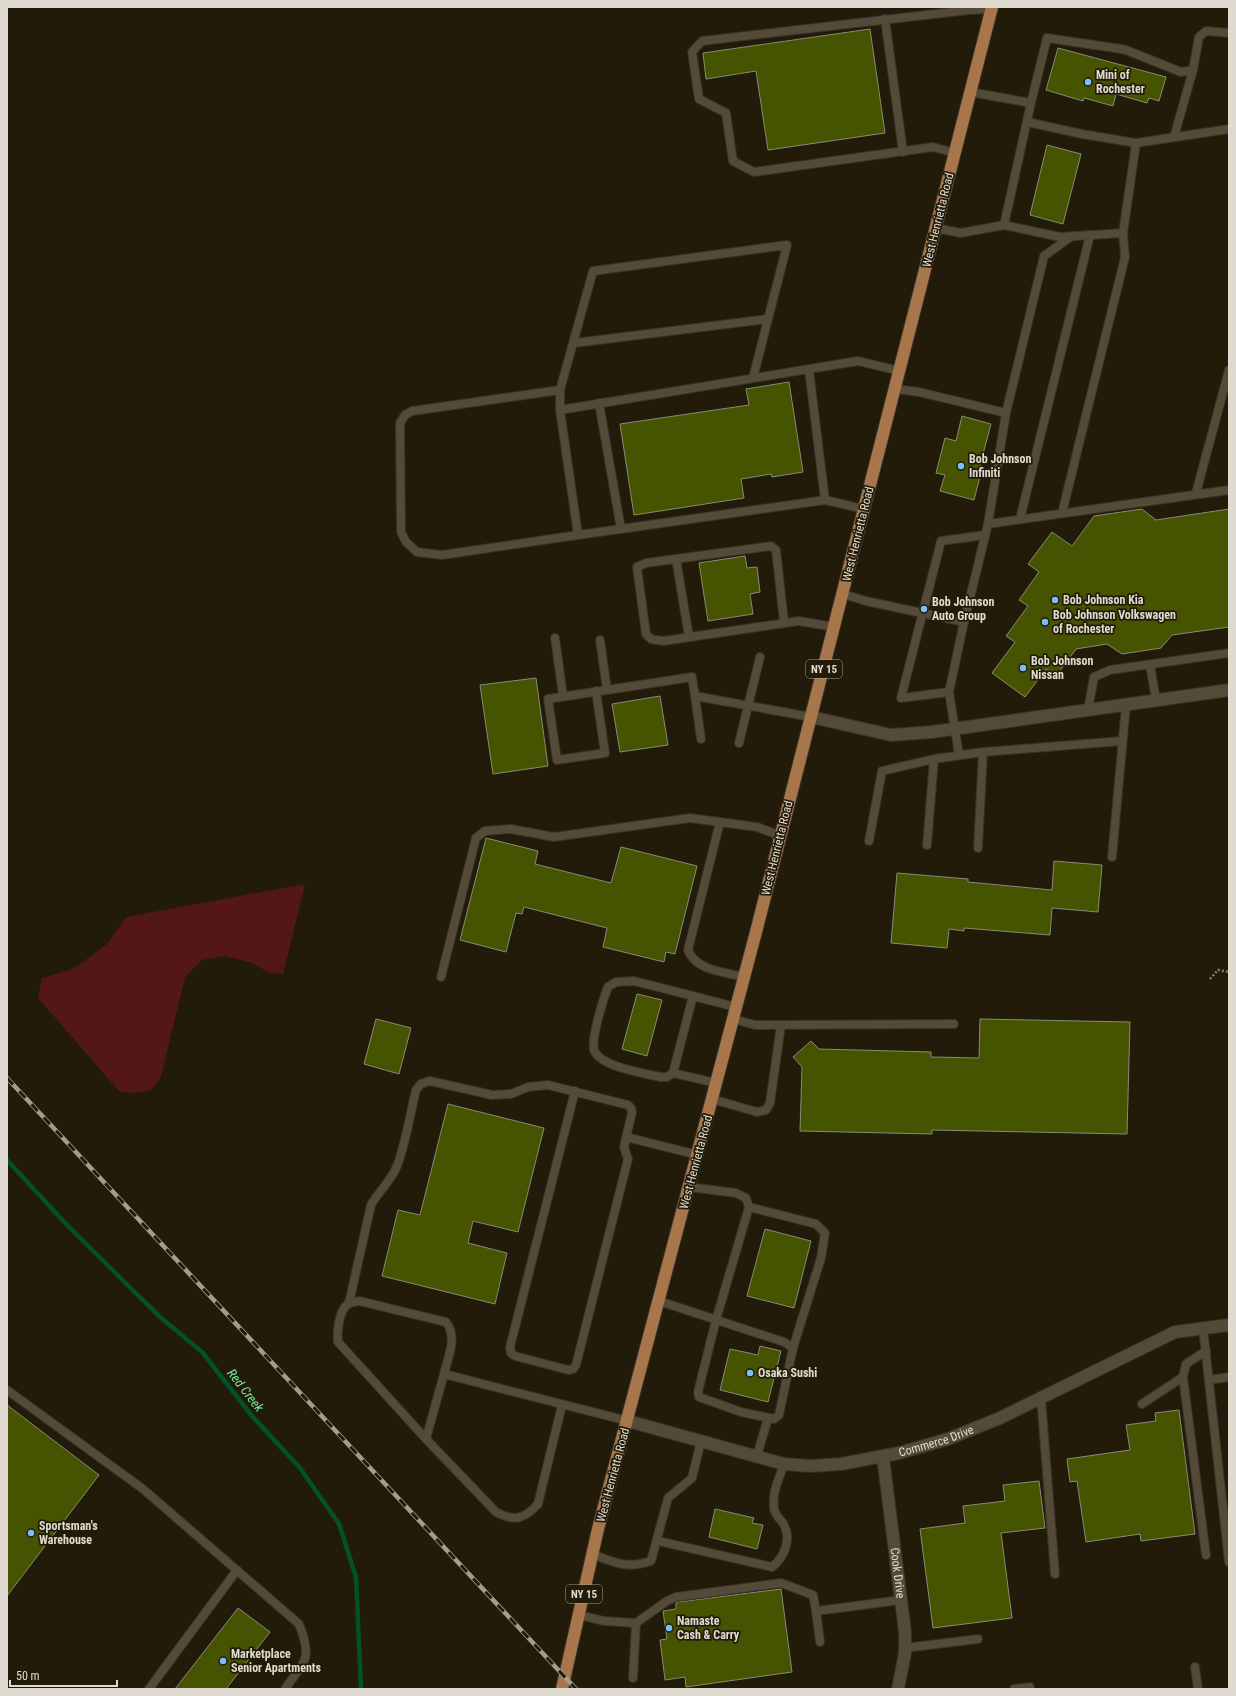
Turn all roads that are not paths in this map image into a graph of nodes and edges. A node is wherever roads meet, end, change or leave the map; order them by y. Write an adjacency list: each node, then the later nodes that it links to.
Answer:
1 (992, 8): 2 (lane); 5 (main road, West Henrietta Road / NY 15)
2 (885, 19): 11 (lane); 11 (lane)
3 (1229, 34): 4 (lane)
4 (1193, 70): 6 (lane); 9 (lane)
5 (970, 92): 6 (lane); 12 (main road, West Henrietta Road / NY 15)
6 (1031, 103): 7 (lane)
7 (1027, 122): 10 (lane); 13 (lane)
8 (1229, 129): 9 (lane)
9 (1174, 137): 10 (lane)
10 (1136, 143): 15 (lane)
11 (903, 152): 12 (lane)
12 (955, 153): 14 (main road, West Henrietta Road / NY 15)
13 (1004, 225): 14 (lane); 17 (lane)
14 (936, 228): 22 (main road, West Henrietta Road / NY 15)
15 (1123, 232): 16 (lane); 33 (lane)
16 (1090, 235): 17 (lane); 34 (lane)
17 (1072, 236): 28 (lane)
18 (768, 319): 19 (lane); 19 (lane); 23 (lane)
19 (574, 343): 25 (lane)
20 (809, 370): 22 (lane); 23 (lane); 31 (lane)
21 (1229, 370): 30 (lane)
22 (900, 371): 24 (main road, West Henrietta Road / NY 15)
23 (753, 378): 26 (lane)
24 (895, 389): 28 (lane); 32 (main road, West Henrietta Road / NY 15)
25 (560, 390): 27 (lane); 37 (lane)
26 (599, 403): 27 (lane); 36 (lane)
27 (560, 410): 37 (lane)
28 (1006, 413): 35 (lane)
29 (1229, 490): 30 (lane)
30 (1196, 493): 33 (lane)
31 (825, 500): 32 (lane); 36 (lane)
32 (864, 509): 40 (main road, West Henrietta Road / NY 15)
33 (1062, 513): 34 (lane)
34 (1020, 519): 35 (lane)
35 (988, 524): 38 (lane)
36 (621, 529): 37 (lane)
37 (578, 535)
38 (985, 535): 41 (lane); 43 (lane)
39 (676, 559): 42 (lane); 45 (lane); 45 (lane)
40 (843, 594): 41 (lane); 44 (main road, West Henrietta Road / NY 15)
41 (923, 614): 43 (lane); 54 (lane)
42 (784, 622): 44 (lane); 45 (lane)
43 (964, 622): 54 (lane)
44 (834, 627): 61 (main road, West Henrietta Road / NY 15)
45 (689, 637)
46 (555, 638): 55 (lane)
47 (600, 640): 51 (lane)
48 (1229, 653): 50 (lane)
49 (760, 657): 59 (lane)
50 (1150, 665): 57 (lane); 60 (lane)
51 (607, 690): 53 (lane); 56 (lane)
52 (1229, 690): 57 (street)
53 (596, 691): 55 (lane); 55 (lane)
54 (949, 692): 62 (lane)
55 (563, 696)
56 (695, 696): 59 (lane); 63 (lane)
57 (1156, 700): 58 (street)
58 (1126, 705): 60 (street); 64 (lane)
59 (748, 706): 61 (lane); 65 (lane)
60 (1088, 710): 62 (street)
61 (811, 717): 62 (street); 70 (main road, West Henrietta Road / NY 15)
62 (954, 729): 67 (lane)
63 (701, 739)
64 (1122, 742): 66 (lane); 74 (lane)
65 (739, 743)
66 (983, 752): 67 (lane); 73 (lane)
67 (960, 755): 68 (lane)
68 (934, 759): 71 (lane); 72 (lane)
69 (720, 822): 70 (lane); 75 (lane); 76 (lane)
70 (781, 836): 76 (main road, West Henrietta Road / NY 15)
71 (869, 841)
72 (926, 845)
73 (978, 848)
74 (1112, 858)
75 (441, 977)
76 (744, 977): 78 (main road, West Henrietta Road / NY 15)
77 (693, 996): 78 (lane); 82 (lane); 82 (lane)
78 (736, 1007): 79 (main road, West Henrietta Road / NY 15)
79 (733, 1019): 81 (lane); 83 (main road, West Henrietta Road / NY 15)
80 (954, 1024): 81 (lane)
81 (781, 1025): 85 (lane)
82 (673, 1073): 83 (lane)
83 (716, 1083): 85 (main road, West Henrietta Road / NY 15)
84 (575, 1092): 86 (lane); 86 (lane); 91 (lane)
85 (712, 1099): 87 (main road, West Henrietta Road / NY 15)
86 (626, 1137): 87 (lane)
87 (698, 1155): 88 (main road, West Henrietta Road / NY 15)
88 (689, 1187): 89 (lane); 90 (main road, West Henrietta Road / NY 15)
89 (748, 1207): 92 (lane); 95 (lane)
90 (659, 1301): 92 (lane); 106 (main road, West Henrietta Road / NY 15)
91 (349, 1303): 97 (lane); 107 (lane)
92 (716, 1320): 95 (lane); 105 (lane)
93 (1229, 1325): 94 (street, Commerce Drive)
94 (1204, 1328): 96 (lane); 102 (street, Commerce Drive)
95 (793, 1348): 105 (lane)
96 (1206, 1351): 98 (lane); 100 (lane)
97 (444, 1374): 104 (lane); 107 (lane)
98 (1183, 1376): 103 (lane); 114 (lane)
99 (1229, 1377): 100 (lane)
100 (1209, 1380): 115 (lane)
101 (7, 1390): 116 (lane)
102 (1041, 1398): 110 (street, Commerce Drive); 117 (lane)
103 (1142, 1404)
104 (562, 1405): 106 (lane); 107 (lane)
105 (768, 1418): 109 (lane)
106 (628, 1421): 108 (street, Commerce Drive); 113 (main road, West Henrietta Road / NY 15)
107 (426, 1439)
108 (701, 1441): 109 (street, Commerce Drive); 112 (lane)
109 (757, 1456): 111 (street, Commerce Drive)
110 (883, 1457): 111 (street, Commerce Drive); 118 (street, Cook Drive)
111 (784, 1464): 112 (lane)
112 (658, 1542): 113 (lane)
113 (592, 1554): 120 (main road, West Henrietta Road / NY 15)
114 (1206, 1555)
115 (1229, 1562)
116 (237, 1570): 128 (lane); 129 (lane)
117 (1056, 1574)
118 (901, 1600): 119 (lane); 124 (street, Cook Drive)
119 (816, 1612): 121 (lane); 123 (lane)
120 (579, 1615): 121 (lane); 130 (main road, West Henrietta Road / NY 15)
121 (636, 1623): 126 (lane)
122 (978, 1639): 124 (lane)
123 (820, 1642)
124 (905, 1648): 131 (street, Cook Drive)
125 (1195, 1667): 133 (lane)
126 (633, 1678)
127 (1030, 1687): 132 (lane)
128 (149, 1689)
129 (285, 1689)
130 (562, 1689)
131 (898, 1689)
132 (1014, 1689)
133 (1198, 1689)

